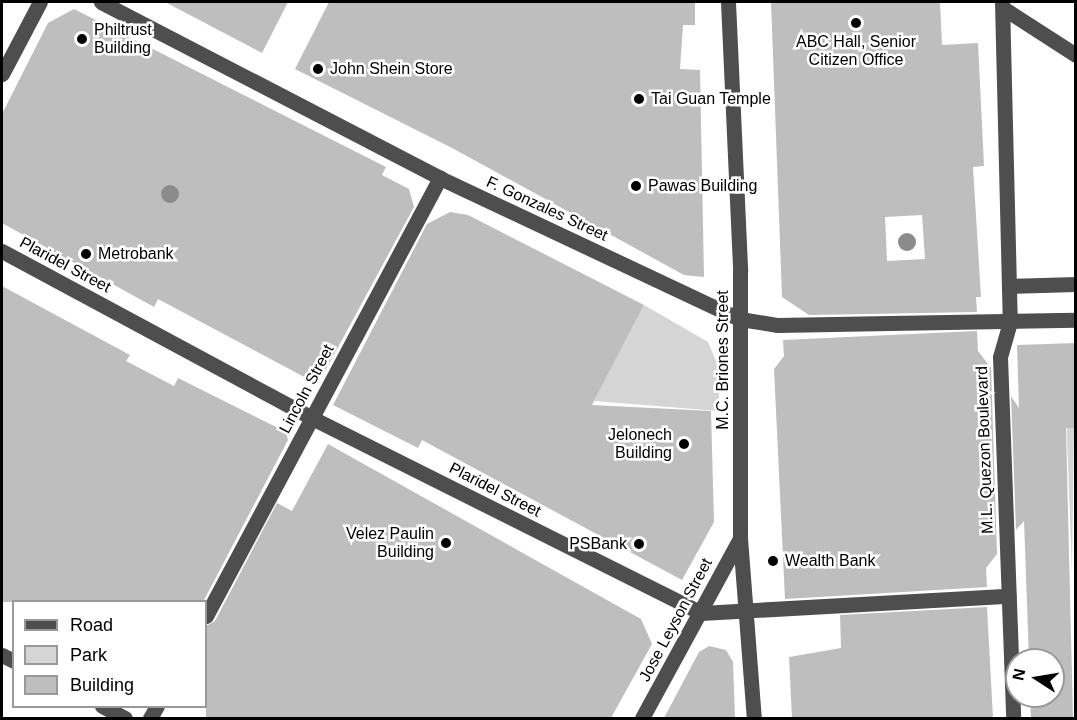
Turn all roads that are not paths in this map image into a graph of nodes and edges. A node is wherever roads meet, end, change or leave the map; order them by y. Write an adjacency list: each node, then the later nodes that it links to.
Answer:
1 (40, 2): 6 (street)
2 (101, 2): 7 (street, F. Gonzales Street)
3 (728, 2): 11 (street, M.C. Briones Street)
4 (1003, 5): 5 (street); 10 (street, M.L. Quezon Boulevard)
5 (1076, 55)
6 (2, 74)
7 (440, 178): 11 (street, F. Gonzales Street); 14 (street, Lincoln Street)
8 (2, 251): 14 (street, Plaridel Street)
9 (1076, 284): 10 (street)
10 (1009, 286): 13 (street, M.L. Quezon Boulevard)
11 (740, 319): 13 (street, F. Gonzales Street); 15 (street, M.C. Briones Street)
12 (1076, 320): 13 (street, F. Gonzales Street)
13 (1010, 322): 16 (street, M.L. Quezon Boulevard)
14 (312, 418): 18 (street, Plaridel Street); 19 (street, Lincoln Street)
15 (740, 538): 17 (street, M.C. Briones Street); 18 (street, Jose Leyson Street)
16 (1009, 596): 17 (street, Plaridel Street); 24 (street, M.L. Quezon Boulevard)
17 (750, 612): 18 (street, Plaridel Street); 23 (street, M.C. Briones Street)
18 (701, 613): 22 (street, Jose Leyson Street)
19 (207, 614)
20 (106, 708): 21 (street)
21 (125, 718)
22 (642, 718)
23 (754, 718)
24 (1013, 718)

